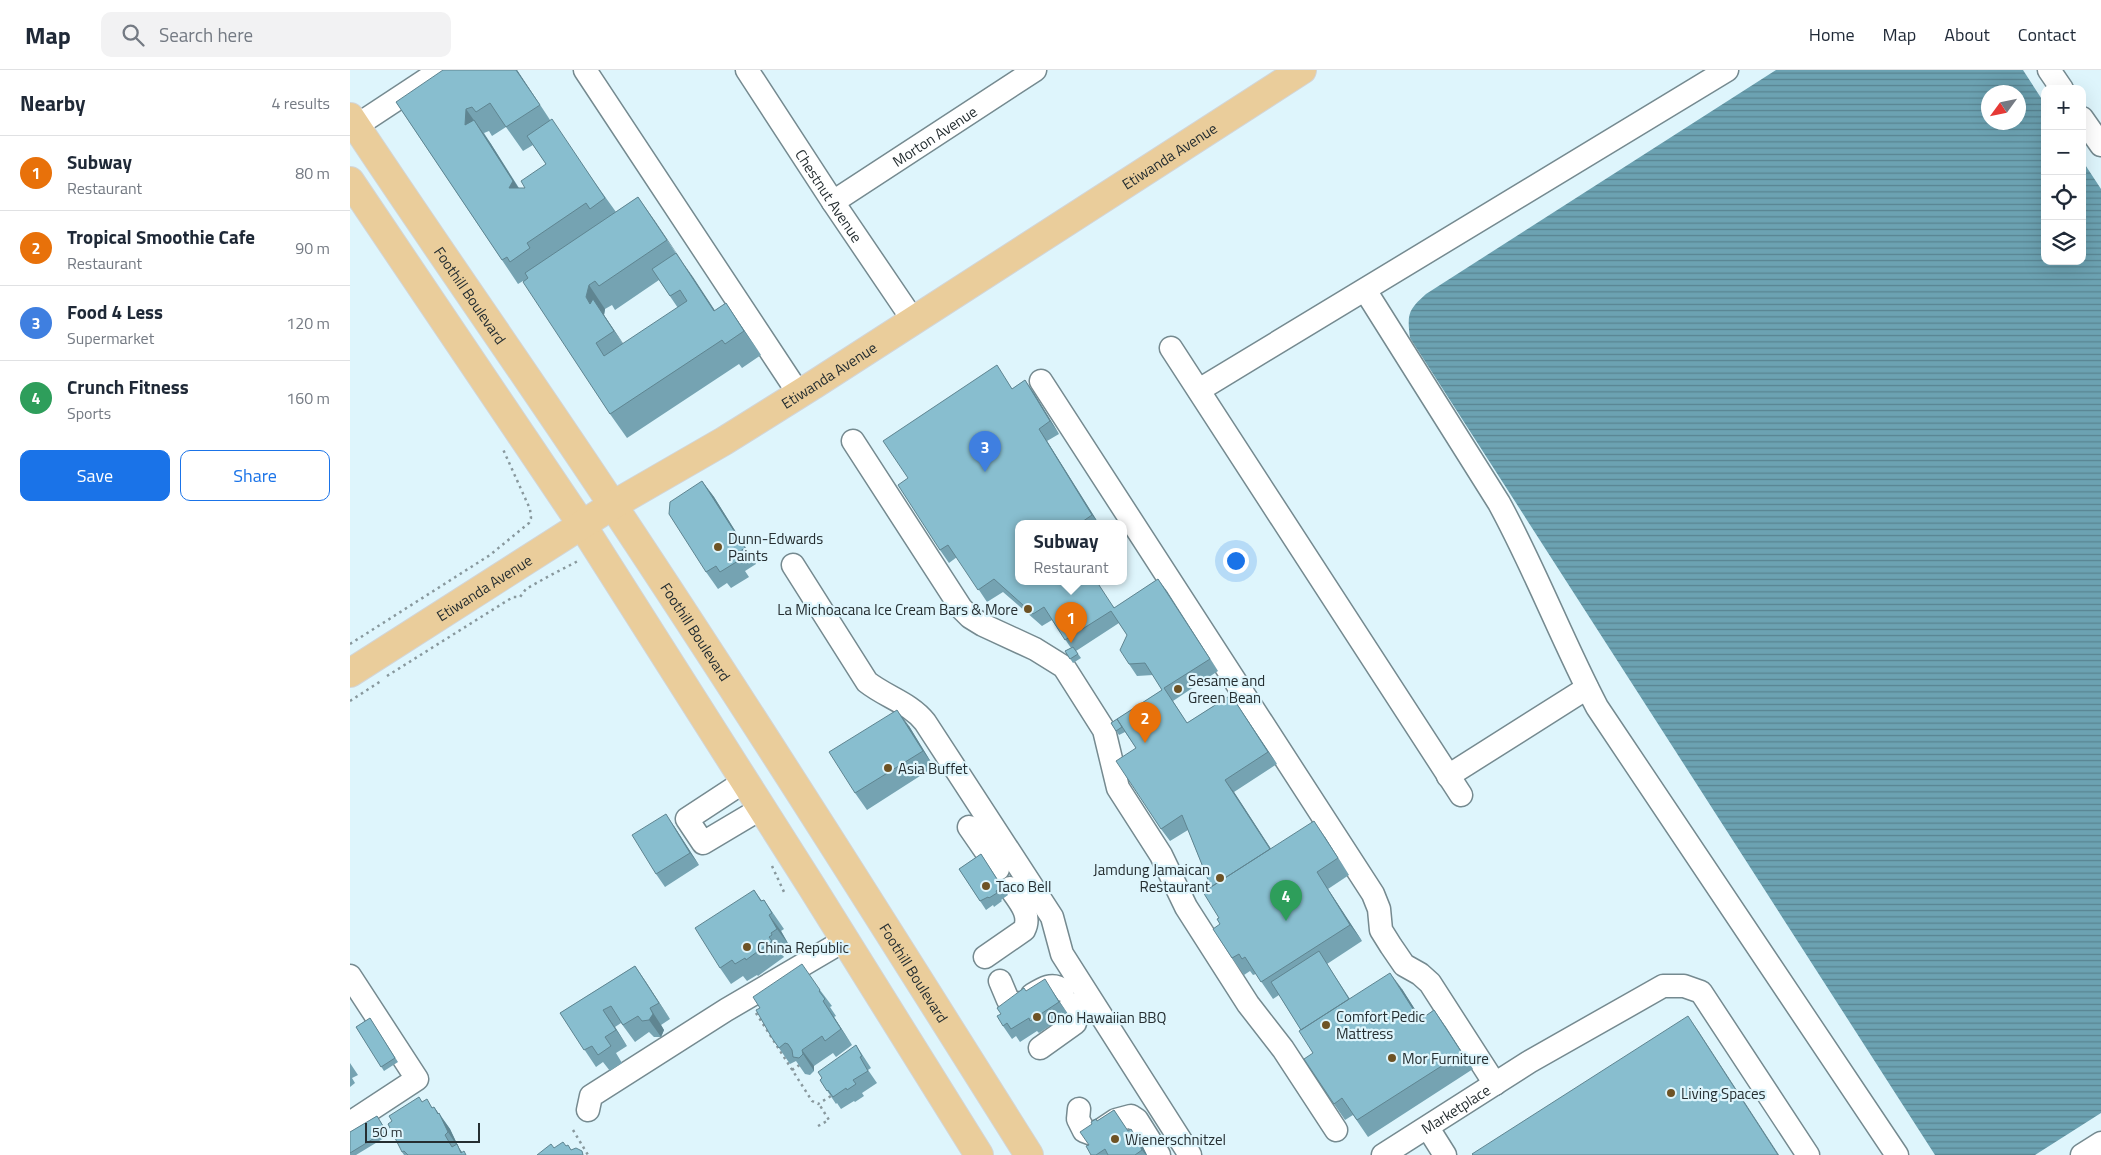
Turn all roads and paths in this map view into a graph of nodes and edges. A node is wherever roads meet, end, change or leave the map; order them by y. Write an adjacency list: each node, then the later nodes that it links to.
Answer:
1 (440, 70): 9 (street)
2 (585, 70): 19 (street)
3 (747, 70): 13 (street, Chestnut Avenue)
4 (1035, 70): 13 (street, Morton Avenue)
5 (1302, 70): 15 (main road, Etiwanda Avenue)
6 (1727, 70): 14 (street)
7 (2049, 70): 8 (street)
8 (2059, 85)
9 (353, 121): 22 (main road, Foothill Boulevard)
10 (2086, 124): 11 (street)
11 (2101, 145)
12 (354, 194): 25 (main road)
13 (833, 202): 15 (street, Chestnut Avenue)
14 (1365, 290): 18 (street); 30 (street)
15 (913, 320): 19 (main road, Etiwanda Avenue)
16 (1171, 348): 18 (street)
17 (1042, 381): 47 (street)
18 (1199, 390): 32 (street)
19 (798, 394): 22 (main road, Etiwanda Avenue)
20 (853, 441): 56 (street)
21 (528, 502): 24 (path)
22 (613, 505): 25 (main road, Etiwanda Avenue); 60 (main road, Foothill Boulevard)
23 (535, 511): 24 (path)
24 (531, 514): 28 (path)
25 (582, 525): 29 (main road, Etiwanda Avenue); 33 (main road)
26 (580, 560): 31 (path)
27 (793, 565): 62 (street)
28 (350, 644)
29 (350, 673)
30 (1587, 688): 32 (street); 66 (street)
31 (350, 701)
32 (1448, 776): 34 (street)
33 (745, 781): 35 (main road); 35 (street)
34 (1461, 795)
35 (762, 808): 39 (main road)
36 (969, 827): 37 (street)
37 (998, 869)
38 (1010, 888): 40 (street)
39 (845, 940): 51 (street); 58 (main road)
40 (985, 957)
41 (350, 976): 52 (street)
42 (1000, 981): 44 (street)
43 (752, 1008): 46 (path)
44 (1040, 1048)
45 (802, 1064): 46 (path)
46 (792, 1070): 49 (path)
47 (1495, 1084): 54 (street, Marketplace); 65 (street, Marketplace)
48 (831, 1096): 49 (path)
49 (818, 1104): 53 (path)
50 (1079, 1109): 61 (street)
51 (588, 1110)
52 (350, 1123)
53 (818, 1126)
54 (1428, 1128): 63 (street, Marketplace); 64 (street)
55 (573, 1130): 59 (path)
56 (1336, 1130)
57 (2101, 1142): 67 (street)
58 (974, 1153)
59 (588, 1155)
60 (1029, 1155)
61 (1159, 1155)
62 (1190, 1155)
63 (1383, 1155)
64 (1445, 1155)
65 (1808, 1155)
66 (1897, 1155)
67 (2082, 1155)

